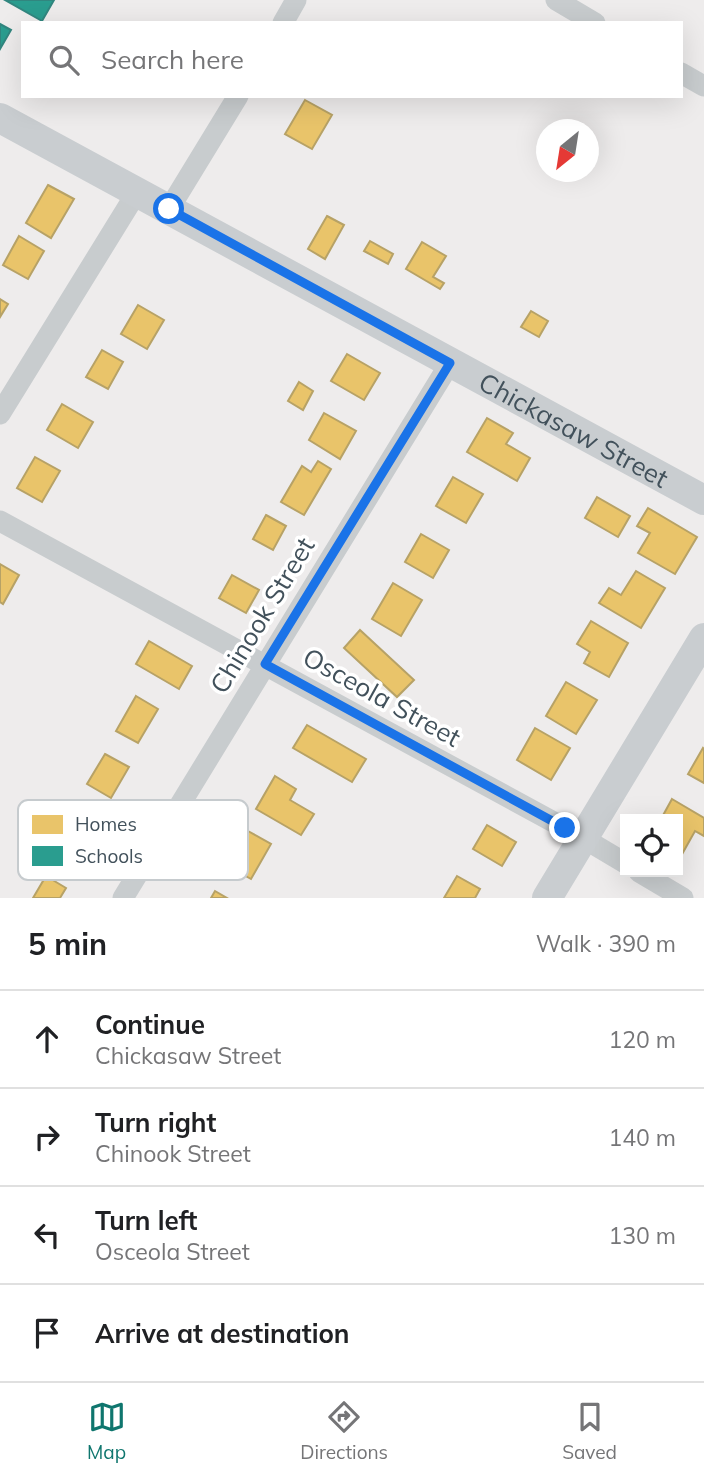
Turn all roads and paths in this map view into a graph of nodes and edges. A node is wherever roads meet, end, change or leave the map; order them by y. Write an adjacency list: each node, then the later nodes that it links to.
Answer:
1 (296, 0): 3 (street)
2 (556, 0): 4 (street)
3 (284, 21)
4 (592, 21)
5 (683, 74): 6 (street)
6 (704, 86)
7 (237, 98): 10 (street)
8 (0, 118): 9 (street, Chickasaw Street)
9 (136, 192): 10 (street, Chickasaw Street); 12 (street)
10 (169, 209): 11 (street, Chickasaw Street)
11 (450, 363): 13 (street, Chickasaw Street); 16 (street, Chinook Street)
12 (0, 414)
13 (704, 500)
14 (0, 521): 16 (street, Osceola Street)
15 (704, 638): 18 (street)
16 (265, 664): 17 (street, Chinook Street); 18 (street, Osceola Street)
17 (182, 800)
18 (583, 838): 19 (street, Osceola Street); 23 (street)
19 (620, 860)
20 (647, 877): 24 (street)
21 (134, 880): 22 (street, Chinook Street)
22 (123, 898)
23 (547, 898)
24 (683, 898)

